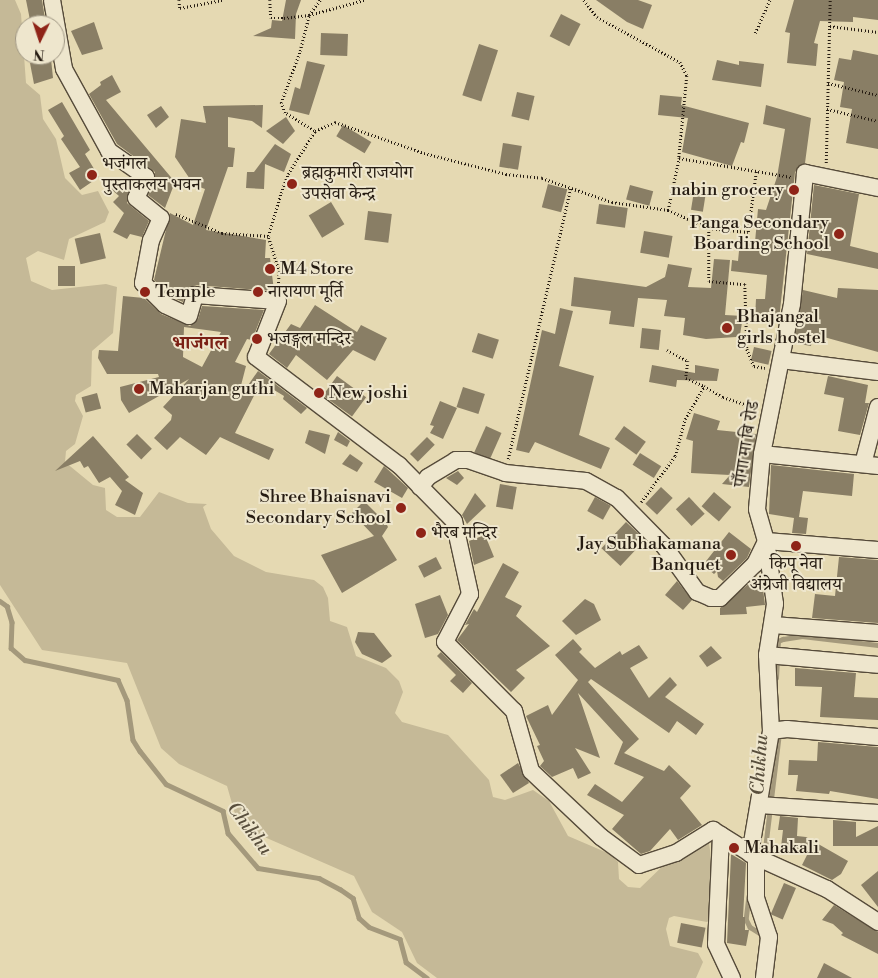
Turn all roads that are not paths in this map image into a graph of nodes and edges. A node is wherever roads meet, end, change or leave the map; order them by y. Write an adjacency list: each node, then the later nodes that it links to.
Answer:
1 (52, 0): 8 (street)
2 (878, 188): 3 (street, पाँगा मा बि रोड)
3 (781, 360): 4 (street); 6 (street, पाँगा मा बि रोड)
4 (878, 372)
5 (878, 407): 7 (street)
6 (762, 454): 7 (street); 9 (street, पाँगा मा बि रोड)
7 (870, 465)
8 (420, 487): 9 (street); 19 (street)
9 (766, 541): 10 (street); 11 (street, पाँगा मा बि रोड)
10 (878, 550)
11 (774, 625): 12 (street); 13 (street, पाँगा मा बि रोड)
12 (878, 633)
13 (766, 655): 14 (street); 15 (street, पाँगा मा बि रोड)
14 (878, 665)
15 (771, 731): 16 (street); 17 (street, पाँगा मा बि रोड)
16 (878, 737)
17 (759, 806): 18 (street); 20 (street, पाँगा मा बि रोड)
18 (878, 813)
19 (721, 835): 20 (street); 22 (street)
20 (753, 856): 21 (street); 23 (street, पाँगा मा बि रोड)
21 (878, 922)
22 (732, 978)
23 (764, 978)

